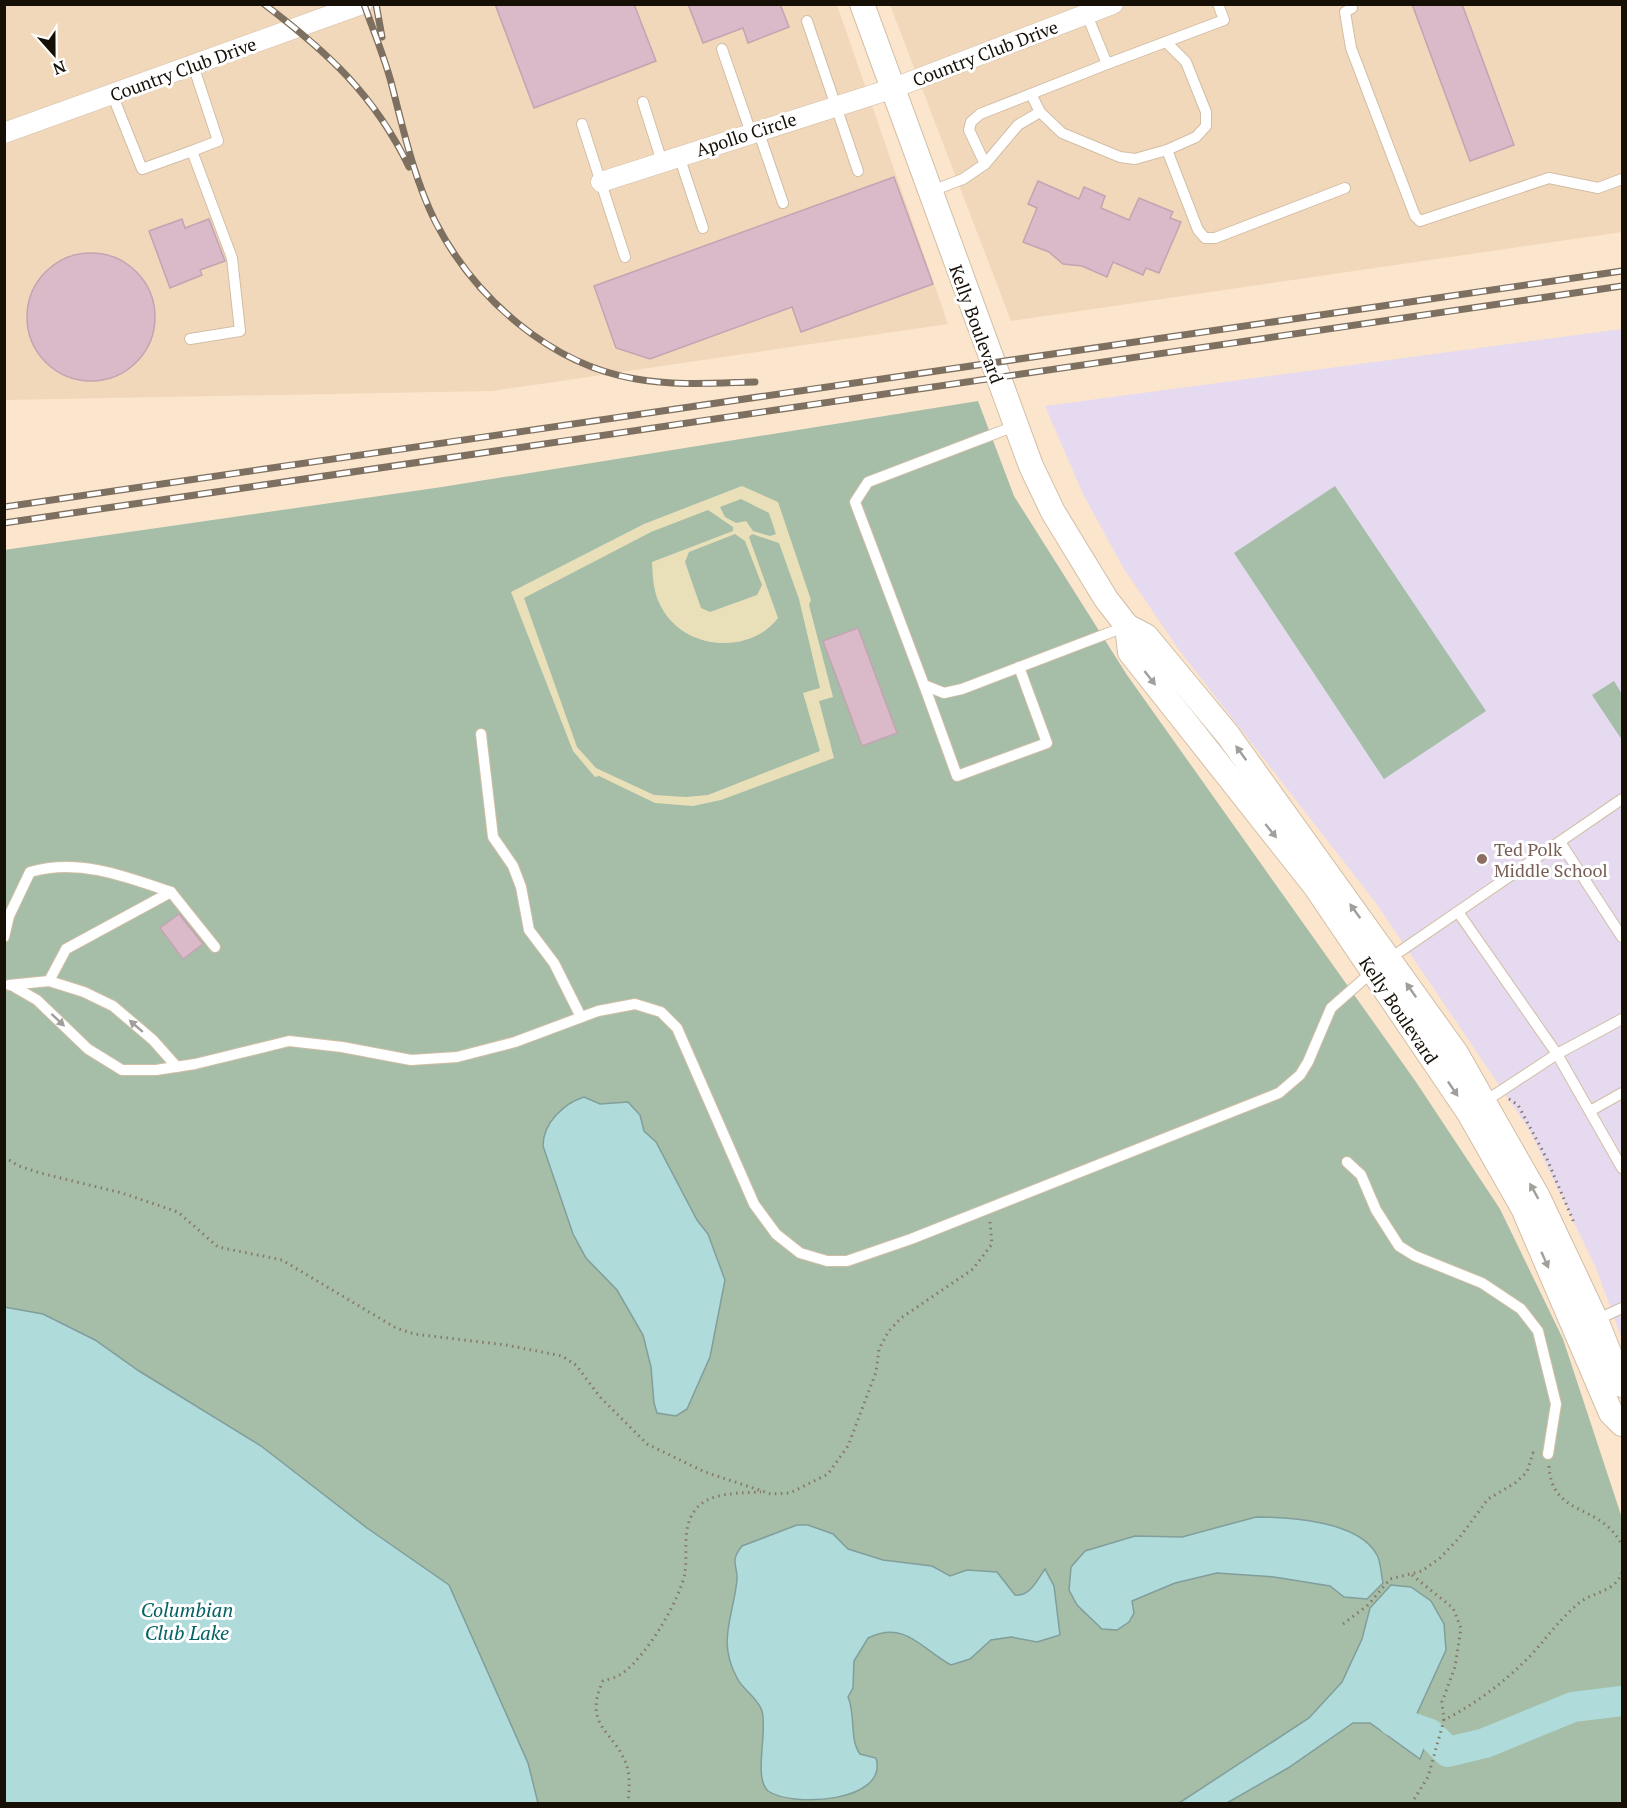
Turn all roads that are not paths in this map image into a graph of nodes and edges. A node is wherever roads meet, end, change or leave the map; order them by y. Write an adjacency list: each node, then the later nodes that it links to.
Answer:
1 (362, 4): 11 (street, Country Club Drive)
2 (861, 4): 12 (street, Kelly Boulevard)
3 (1113, 4): 6 (street, Country Club Drive)
4 (1218, 4): 8 (lane)
5 (1350, 4): 26 (lane)
6 (1087, 15): 10 (lane); 12 (street, Country Club Drive)
7 (807, 21): 16 (lane)
8 (1166, 42): 10 (lane); 21 (lane)
9 (722, 50): 19 (lane)
10 (1107, 64): 14 (lane)
11 (193, 65): 13 (street, Country Club Drive); 22 (lane)
12 (891, 89): 16 (street, Apollo Circle); 29 (street, Kelly Boulevard)
13 (112, 94): 20 (street, Country Club Drive); 22 (lane)
14 (1031, 94): 17 (lane); 24 (lane)
15 (643, 102): 23 (lane)
16 (836, 106): 19 (street, Apollo Circle); 25 (lane)
17 (1040, 112): 21 (lane); 24 (lane)
18 (582, 124): 27 (lane)
19 (755, 132): 23 (street, Apollo Circle); 30 (lane)
20 (4, 133)
21 (1167, 150): 28 (lane)
22 (192, 151): 33 (lane)
23 (671, 159): 27 (street, Apollo Circle); 31 (lane)
24 (985, 164): 29 (lane)
25 (858, 171)
26 (1623, 179)
27 (601, 182): 32 (lane)
28 (1345, 188)
29 (929, 192): 34 (street, Kelly Boulevard)
30 (783, 203)
31 (703, 228)
32 (626, 257)
33 (190, 339)
34 (1015, 426): 35 (street, Kelly Boulevard); 37 (lane)
35 (1127, 626): 36 (lane); 46 (street, Kelly Boulevard)
36 (1019, 667): 37 (lane); 37 (lane)
37 (924, 686)
38 (481, 734): 49 (lane)
39 (1623, 799): 40 (lane)
40 (1560, 842): 42 (lane); 44 (lane)
41 (171, 892): 43 (lane); 45 (lane); 47 (lane)
42 (1458, 912): 46 (lane); 51 (lane)
43 (4, 937)
44 (1623, 937)
45 (215, 947)
46 (1381, 965): 49 (lane); 54 (street, Kelly Boulevard, one-way to 46); 61 (street, Kelly Boulevard, one-way to 61)
47 (49, 981): 48 (lane); 52 (lane, one-way to 47)
48 (8, 985): 52 (lane, one-way to 52)
49 (581, 1017): 52 (lane)
50 (1623, 1019): 51 (lane)
51 (1557, 1054): 54 (lane); 55 (lane)
52 (177, 1067)
53 (1623, 1092): 55 (lane)
54 (1484, 1102): 59 (street, Kelly Boulevard, one-way to 54)
55 (1590, 1111): 57 (lane)
56 (1347, 1162): 62 (lane)
57 (1623, 1168)
58 (1623, 1308): 59 (lane)
59 (1596, 1320): 60 (street, Kelly Boulevard)
60 (1623, 1385)
61 (1623, 1425)
62 (1548, 1454)

